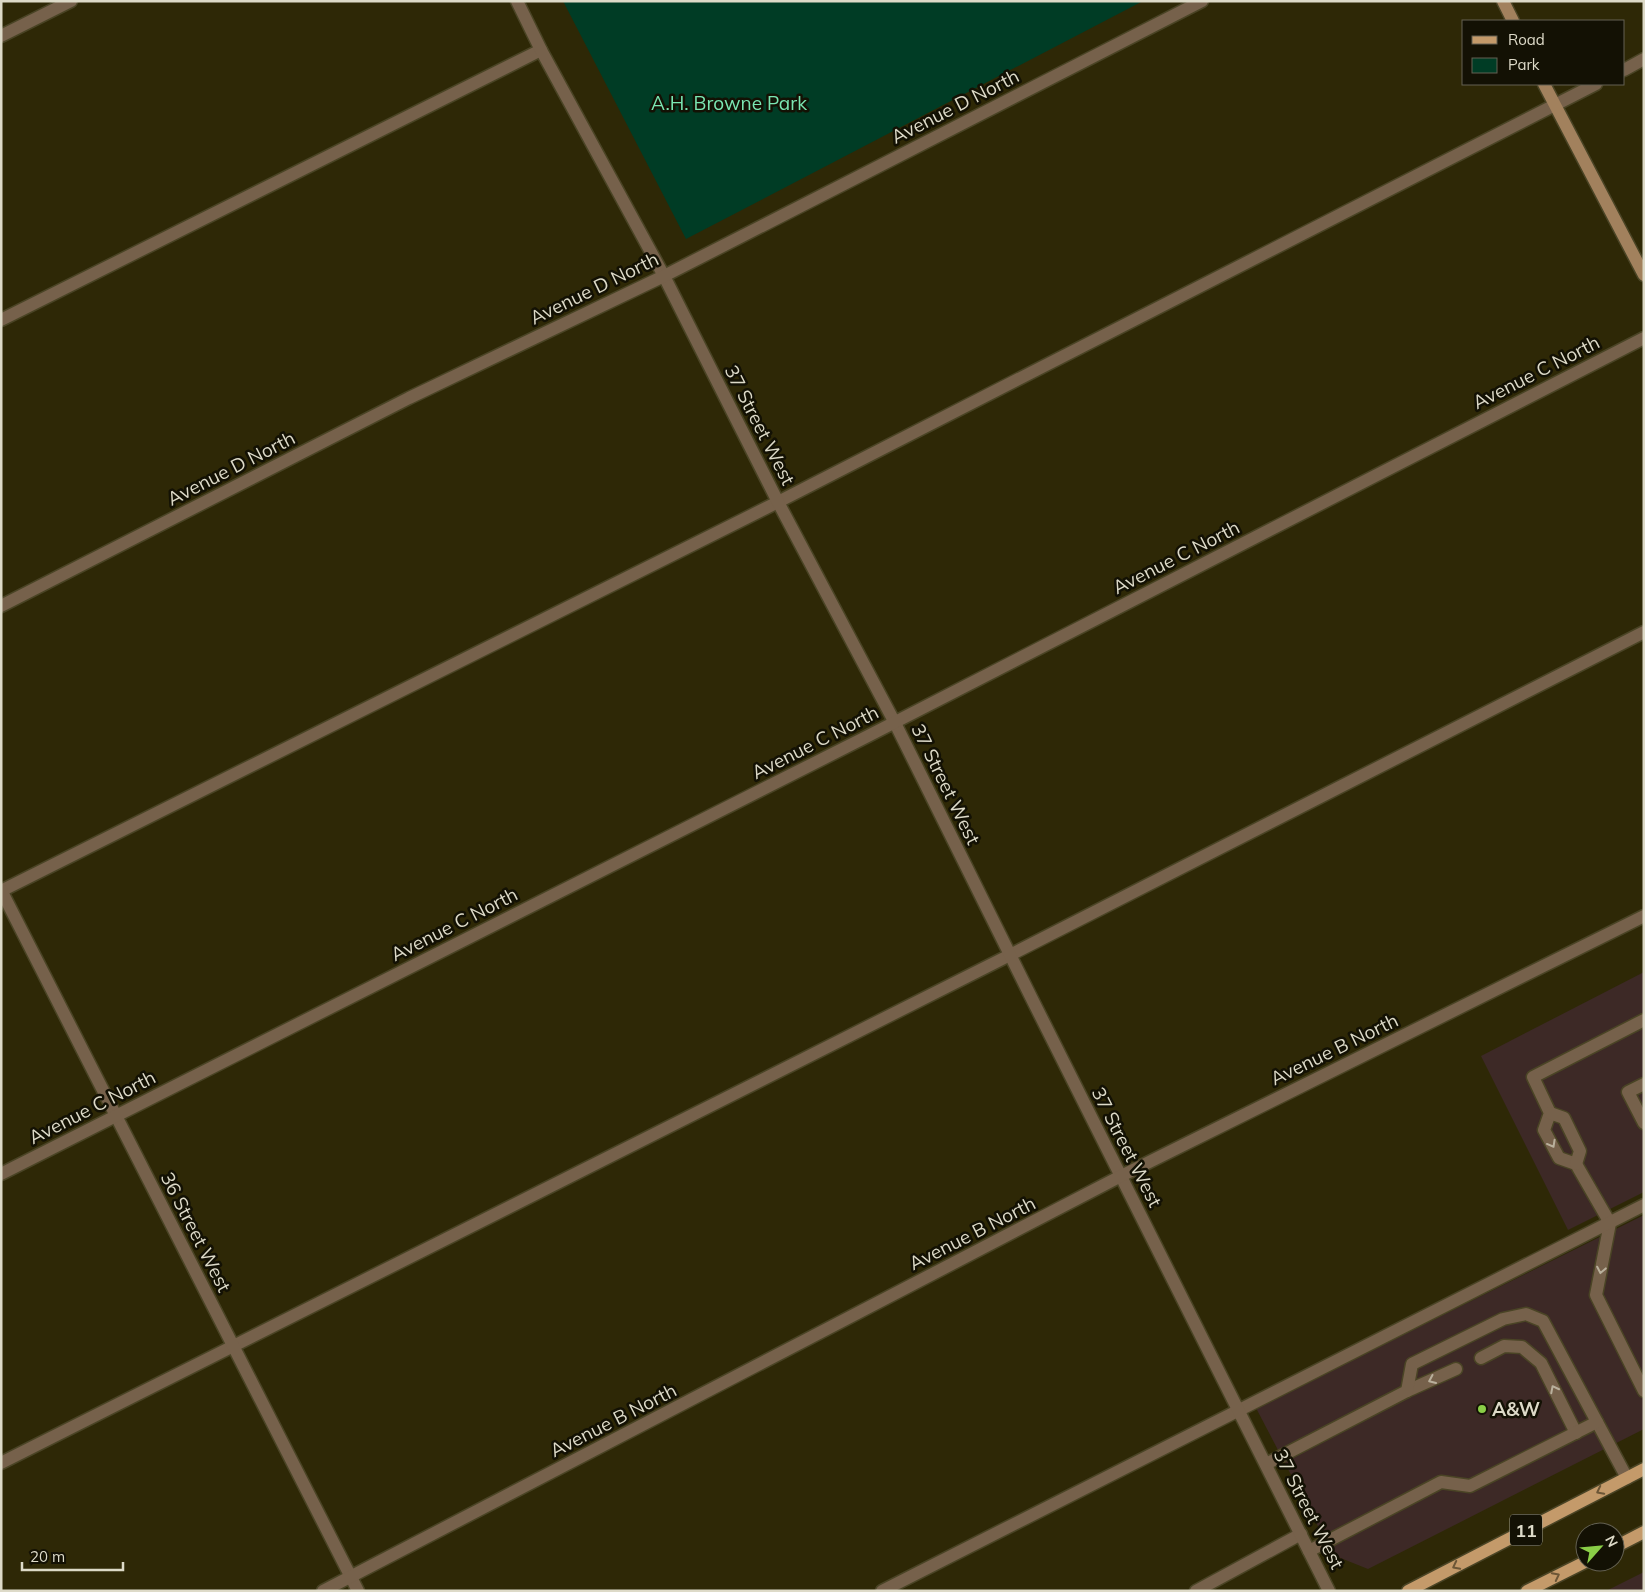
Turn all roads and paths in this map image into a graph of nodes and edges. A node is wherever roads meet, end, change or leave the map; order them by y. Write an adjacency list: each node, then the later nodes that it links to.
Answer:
1 (71, 1): 6 (street)
2 (517, 1): 7 (street, 37 Street West)
3 (1202, 1): 14 (street, Avenue D North)
4 (1502, 1): 5 (street)
5 (1512, 20)
6 (1, 36)
7 (541, 50): 14 (street, 37 Street West); 15 (street)
8 (1644, 60): 9 (street)
9 (1625, 70)
10 (1545, 85): 12 (street)
11 (1594, 85): 12 (street)
12 (1555, 105): 13 (street); 17 (street)
13 (1644, 275)
14 (664, 276): 17 (street, 37 Street West); 18 (street, Avenue D North)
15 (1, 320)
16 (1644, 338): 20 (street, Avenue C North)
17 (778, 502): 20 (street, 37 Street West); 21 (street)
18 (1, 606)
19 (1644, 632): 23 (street)
20 (895, 723): 23 (street, 37 Street West); 27 (street, Avenue C North)
21 (1, 890): 27 (street, 36 Street West)
22 (1644, 916): 31 (street, Avenue B North)
23 (1010, 955): 31 (street, 37 Street West); 34 (street)
24 (1644, 1020): 26 (street)
25 (1644, 1084): 28 (street)
26 (1550, 1114): 29 (street); 29 (street, one-way to 29)
27 (116, 1116): 30 (street, Avenue C North); 34 (street, 36 Street West)
28 (1644, 1123)
29 (1576, 1164): 33 (street)
30 (1, 1174)
31 (1121, 1176): 39 (street, 37 Street West); 51 (street, Avenue B North)
32 (1644, 1206): 33 (street)
33 (1610, 1222): 37 (street, one-way to 37); 39 (street)
34 (232, 1346): 42 (street); 51 (street, 36 Street West)
35 (1481, 1358): 41 (street, one-way to 35)
36 (1456, 1369): 38 (street, one-way to 38)
37 (1643, 1389)
38 (1408, 1392): 40 (street); 43 (street)
39 (1239, 1411): 43 (street, 37 Street West); 54 (street)
40 (1597, 1422): 41 (street); 45 (street)
41 (1576, 1433): 49 (street)
42 (1, 1463)
43 (1266, 1464): 47 (street, 37 Street West)
44 (1644, 1469): 45 (main road, 11)
45 (1627, 1478): 57 (main road, 11, one-way to 57)
46 (1644, 1532): 48 (main road)
47 (1301, 1534): 49 (street, 37 Street West); 55 (street)
48 (1625, 1541)
49 (1309, 1552): 56 (street, 37 Street West)
50 (1575, 1567): 58 (main road, one-way to 50)
51 (351, 1577): 52 (street, Avenue B North); 53 (street, 36 Street West)
52 (323, 1591)
53 (358, 1591)
54 (882, 1591)
55 (1196, 1591)
56 (1329, 1591)
57 (1408, 1591)
58 (1527, 1591)

